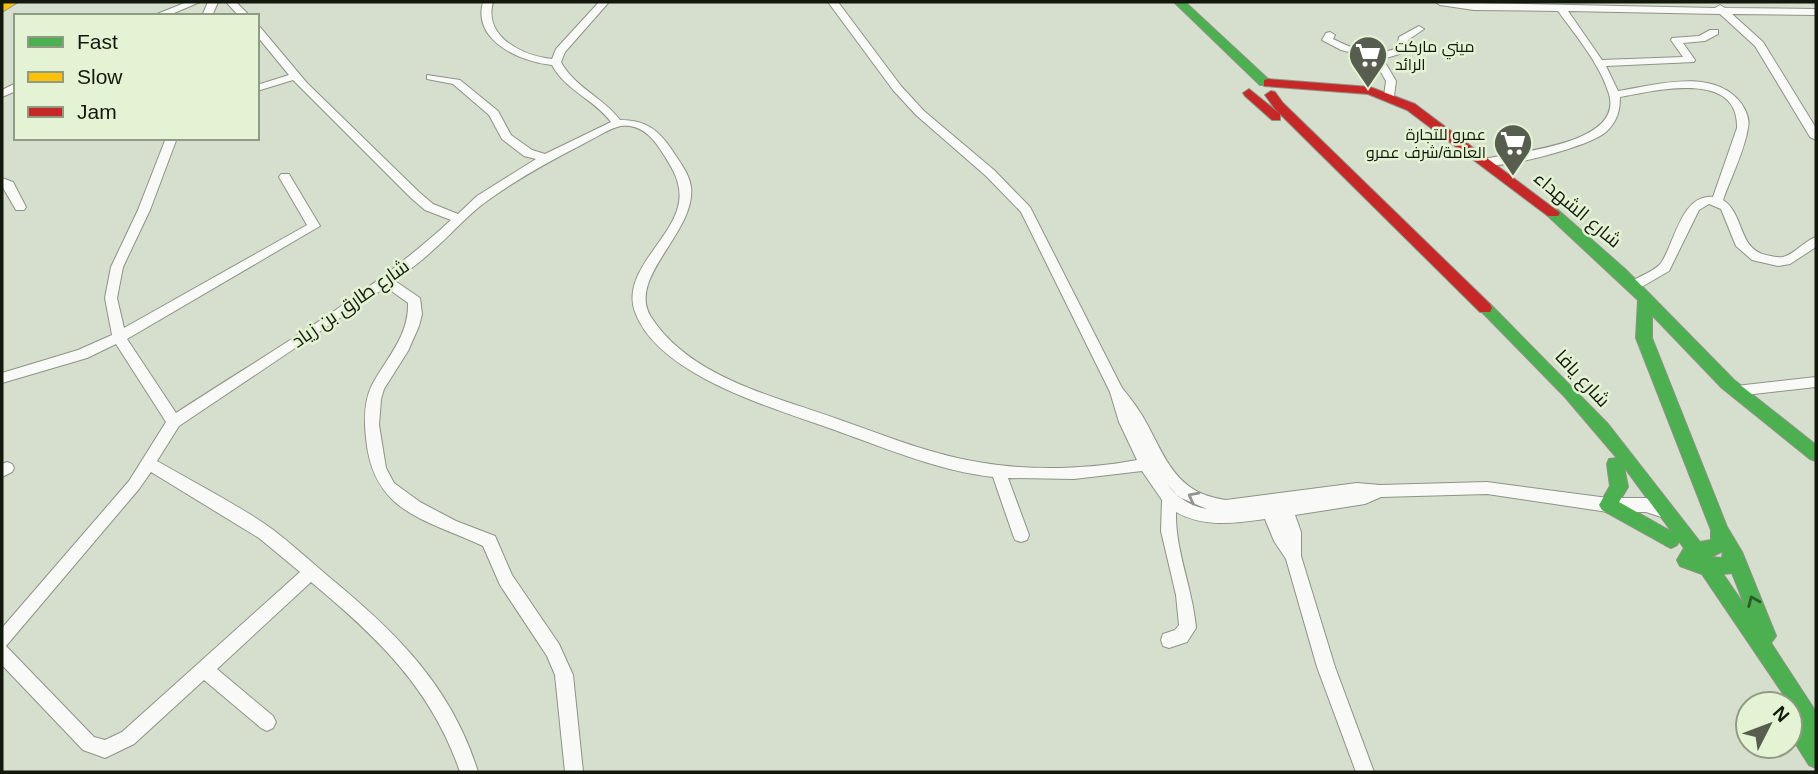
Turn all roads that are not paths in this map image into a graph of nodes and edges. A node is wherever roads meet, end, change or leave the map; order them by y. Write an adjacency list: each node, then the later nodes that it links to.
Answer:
1 (13, 2): 12 (street)
2 (195, 2): 15 (street)
3 (488, 2): 21 (street)
4 (604, 2): 21 (street)
5 (832, 2): 49 (street)
6 (1170, 2): 26 (street, شارع يافا)
7 (1180, 2): 27 (street, شارع يافا)
8 (1440, 2): 10 (street)
9 (1713, 2): 13 (street)
10 (1465, 4): 11 (street)
11 (1561, 8): 13 (street); 22 (street)
12 (2, 9)
13 (1722, 10): 14 (street); 31 (street)
14 (1816, 12)
15 (162, 14)
16 (1419, 29): 20 (street)
17 (259, 31): 23 (street)
18 (1714, 32): 22 (street)
19 (1330, 35): 20 (street)
20 (1377, 57): 29 (street)
21 (556, 62): 30 (street)
22 (1599, 63): 28 (street)
23 (296, 76): 25 (street); 39 (street)
24 (431, 77): 33 (street)
25 (259, 87)
26 (1248, 88): 27 (street); 51 (street, شارع يافا)
27 (1269, 88): 29 (street, شارع الشهداء); 42 (street, شارع الشهداء); 58 (street, شارع يافا)
28 (1615, 95): 34 (street); 37 (street)
29 (1389, 96): 34 (street, شارع الشهداء)
30 (617, 123): 33 (street, شارع طارق بن زياد); 53 (street)
31 (1816, 137)
32 (171, 140): 43 (street)
33 (546, 158): 39 (street, شارع طارق بن زياد)
34 (1488, 162): 42 (street, شارع الشهداء)
35 (285, 177): 43 (street)
36 (2, 182): 38 (street)
37 (1717, 201): 40 (street); 42 (street)
38 (20, 207)
39 (457, 218): 41 (street, شارع طارق بن زياد)
40 (1816, 240)
41 (386, 281): 47 (street, شارع طارق بن زياد); 77 (street)
42 (1641, 297): 46 (street, شارع الشهداء); 52 (street, شارع الشهداء); 59 (street)
43 (120, 337): 44 (street); 47 (street)
44 (2, 378)
45 (1816, 382): 46 (street)
46 (1736, 391): 48 (street, شارع الشهداء)
47 (174, 422): 50 (street, شارع طارق بن زياد)
48 (1816, 454)
49 (1148, 459): 53 (street); 54 (street); 57 (street, one-way to 49)
50 (149, 463): 65 (street); 66 (street, شارع طارق بن زياد)
51 (1615, 464): 55 (street); 56 (street, شارع يافا)
52 (1816, 465)
53 (998, 471): 60 (street)
54 (1170, 499): 57 (street); 67 (street)
55 (1608, 505): 56 (street); 57 (street); 61 (street)
56 (1646, 505): 58 (street); 61 (street, شارع يافا)
57 (1276, 507): 78 (street)
58 (1665, 512): 62 (street, شارع يافا)
59 (1720, 530): 62 (street); 63 (street)
60 (1021, 536)
61 (1671, 540): 62 (street, شارع يافا)
62 (1690, 555): 64 (street, شارع يافا); 71 (street, شارع يافا)
63 (1733, 555): 64 (street); 70 (street, one-way to 63)
64 (1705, 567): 70 (street, شارع يافا)
65 (312, 571): 69 (street); 76 (street)
66 (2, 640)
67 (1169, 640)
68 (2, 653): 69 (street)
69 (204, 669): 72 (street)
70 (1788, 687): 73 (street, شارع يافا)
71 (1774, 690)
72 (267, 722)
73 (1816, 730)
74 (1804, 739): 75 (street)
75 (1816, 758)
76 (469, 772)
77 (574, 772)
78 (1365, 772)

